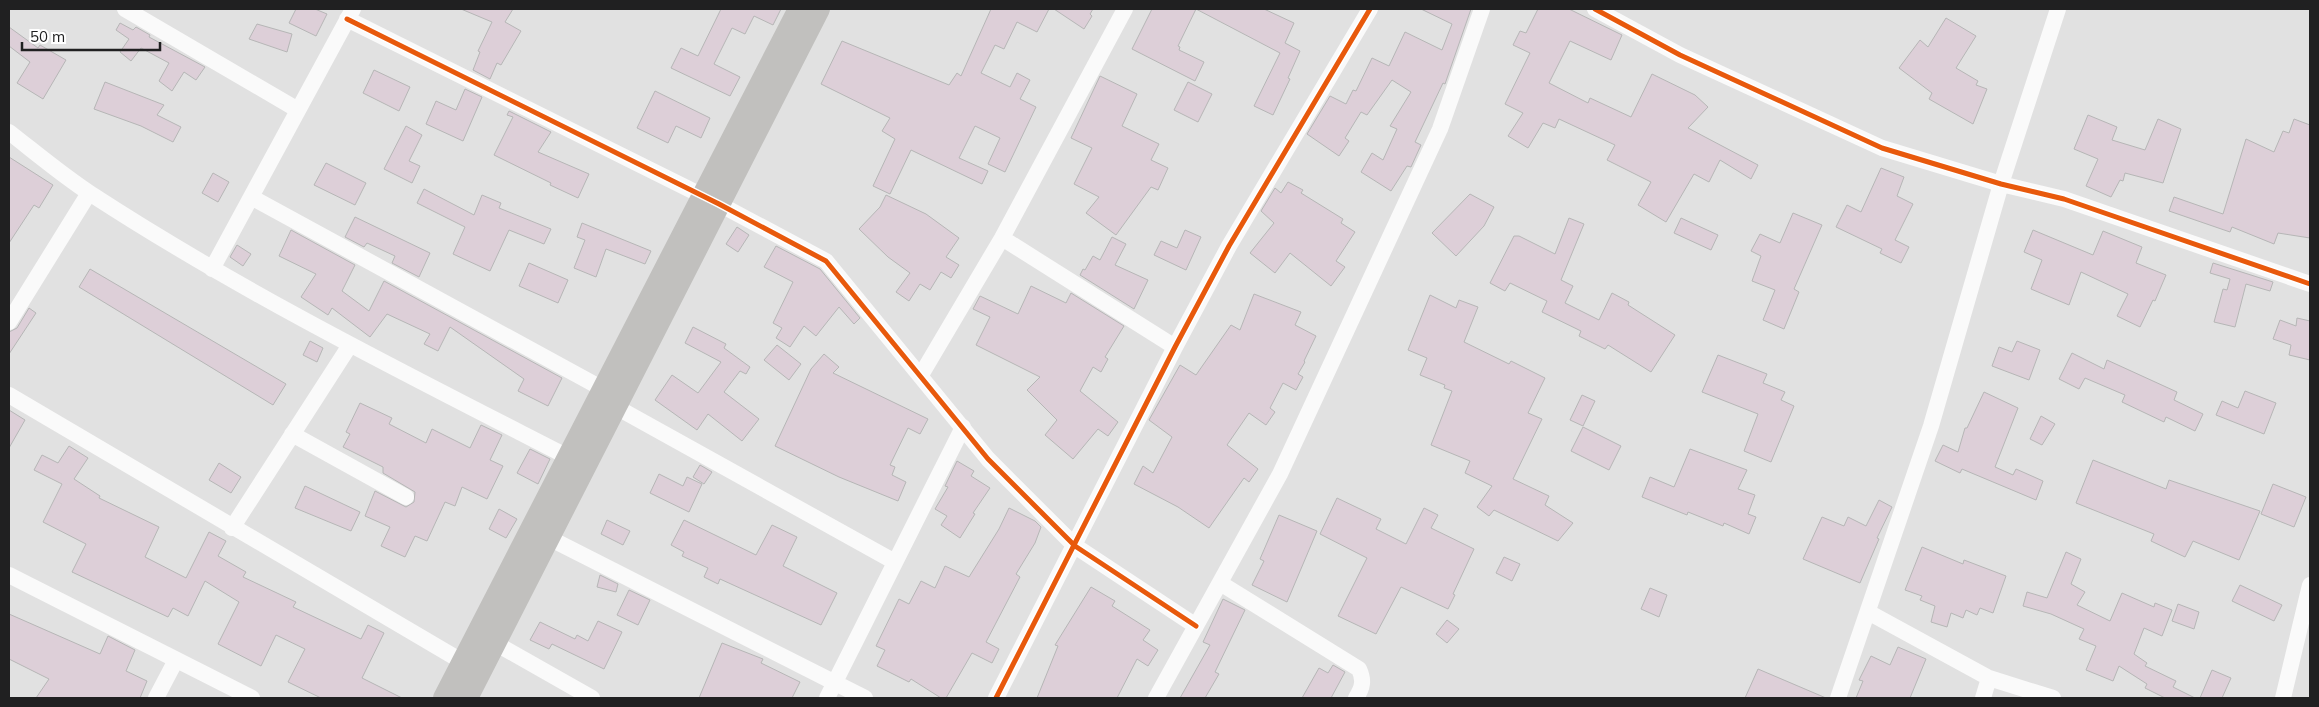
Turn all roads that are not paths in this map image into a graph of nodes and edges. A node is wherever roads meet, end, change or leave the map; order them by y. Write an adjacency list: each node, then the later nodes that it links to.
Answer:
1 (125, 9): 10 (street)
2 (799, 9): 15 (main road)
3 (819, 9): 15 (main road)
4 (1125, 9): 16 (street)
5 (1370, 9): 21 (street)
6 (1482, 9): 35 (street)
7 (1595, 9): 12 (street)
8 (2058, 9): 12 (street)
9 (350, 14): 10 (street); 15 (street)
10 (298, 110): 14 (street)
11 (9, 132): 13 (street)
12 (2001, 184): 18 (street); 37 (street)
13 (89, 193): 17 (street); 19 (street)
14 (251, 197): 17 (street); 23 (street)
15 (710, 200): 22 (street); 23 (main road); 25 (main road)
16 (1002, 238): 21 (street); 22 (street)
17 (212, 269): 20 (street)
18 (2310, 284)
19 (9, 322)
20 (350, 345): 27 (street); 28 (street)
21 (1174, 347): 32 (street)
22 (921, 375): 26 (street)
23 (603, 390): 28 (main road)
24 (9, 395): 30 (street)
25 (616, 407): 31 (main road); 33 (street)
26 (963, 427): 32 (street); 33 (street)
27 (292, 434): 29 (street); 30 (street)
28 (568, 457): 41 (main road)
29 (406, 497)
30 (232, 528): 41 (street)
31 (550, 538): 39 (main road); 43 (street)
32 (1075, 546): 38 (street); 50 (street)
33 (895, 562): 43 (street)
34 (9, 575): 40 (street)
35 (1220, 583): 38 (street); 52 (street)
36 (2310, 585): 56 (street)
37 (1868, 612): 42 (street); 53 (street)
38 (1196, 626): 51 (street)
39 (495, 643): 47 (main road); 48 (street)
40 (176, 660): 44 (street); 45 (street)
41 (463, 662): 46 (main road)
42 (1989, 678): 54 (street); 55 (street)
43 (830, 691): 49 (street)
44 (156, 698)
45 (252, 698)
46 (444, 698)
47 (467, 698)
48 (592, 698)
49 (864, 698)
50 (996, 698)
51 (1156, 698)
52 (1356, 698)
53 (1838, 698)
54 (1983, 698)
55 (2053, 698)
56 (2283, 698)

